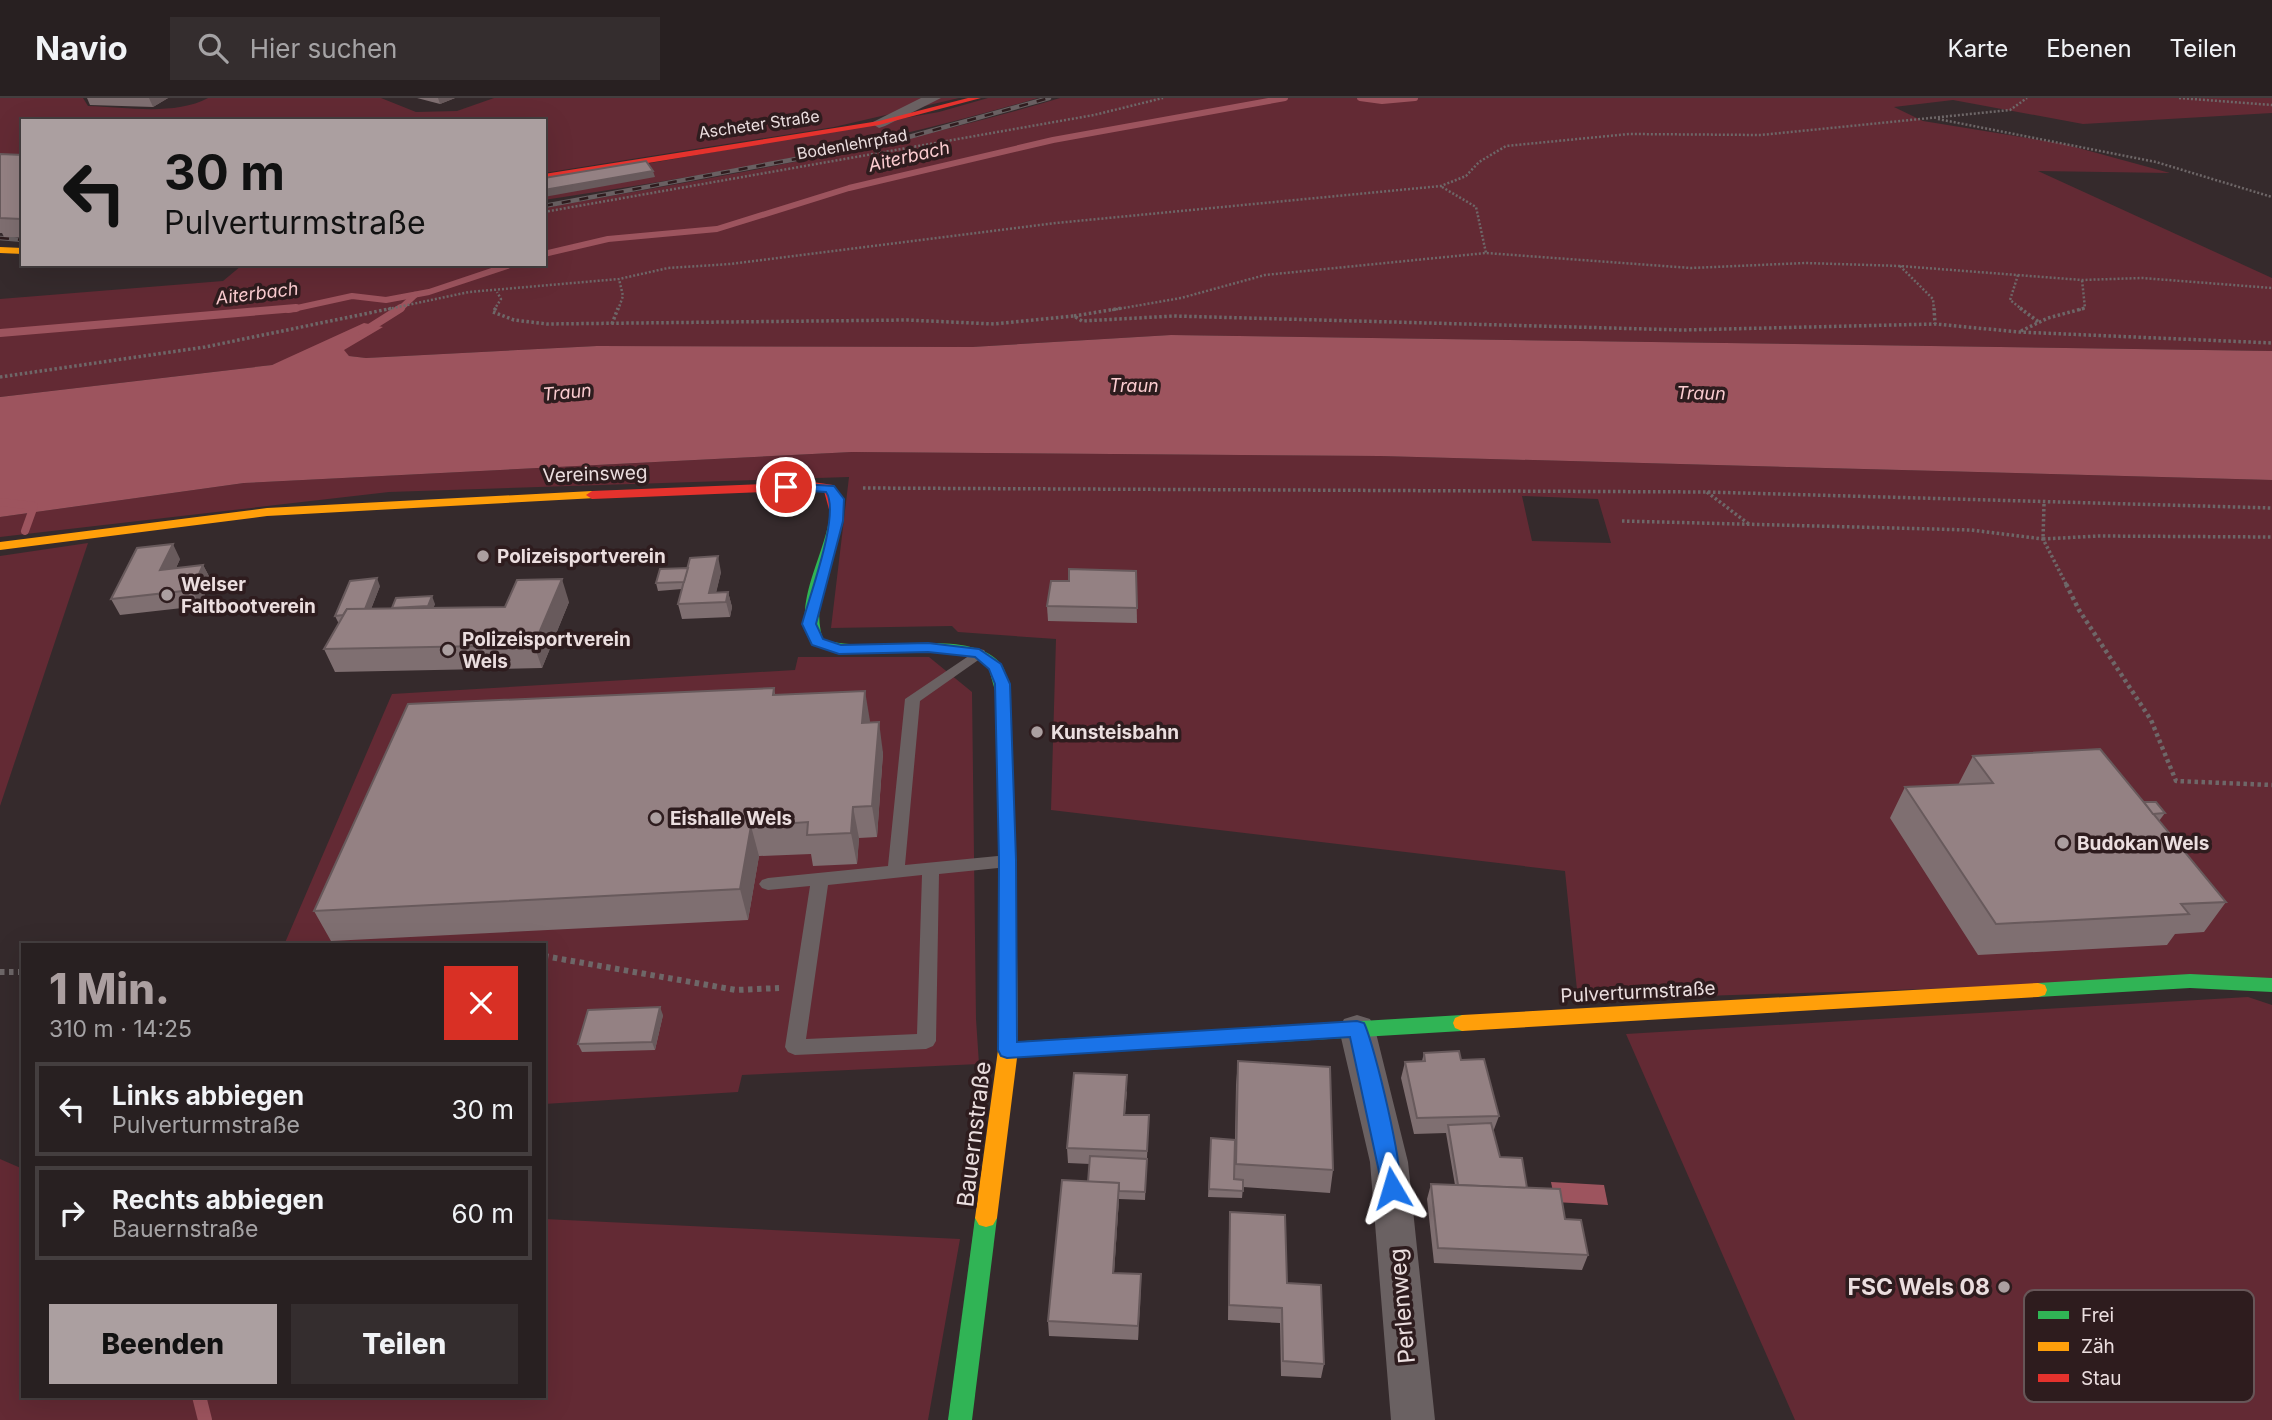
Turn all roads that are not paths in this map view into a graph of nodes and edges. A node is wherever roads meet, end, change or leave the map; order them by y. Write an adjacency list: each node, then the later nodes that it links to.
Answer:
1 (933, 98): 3 (street)
2 (977, 98): 3 (street, Ascheter Straße)
3 (879, 123): 4 (street, Ascheter Straße)
4 (546, 177)
5 (0, 250): 6 (street)
6 (21, 251)
7 (0, 546): 8 (street, Vereinsweg)
8 (979, 653): 9 (street, Bauernstraße); 11 (lane)
9 (1008, 860): 10 (lane); 16 (street, Bauernstraße)
10 (932, 867): 11 (lane); 12 (lane)
11 (896, 870): 12 (lane)
12 (820, 878): 13 (lane)
13 (768, 884)
14 (2272, 985): 15 (street, Pulverturmstraße)
15 (1357, 1029): 16 (street, Pulverturmstraße); 18 (street, Perlenweg)
16 (1007, 1050): 17 (street, Bauernstraße)
17 (960, 1420)
18 (1413, 1420)

